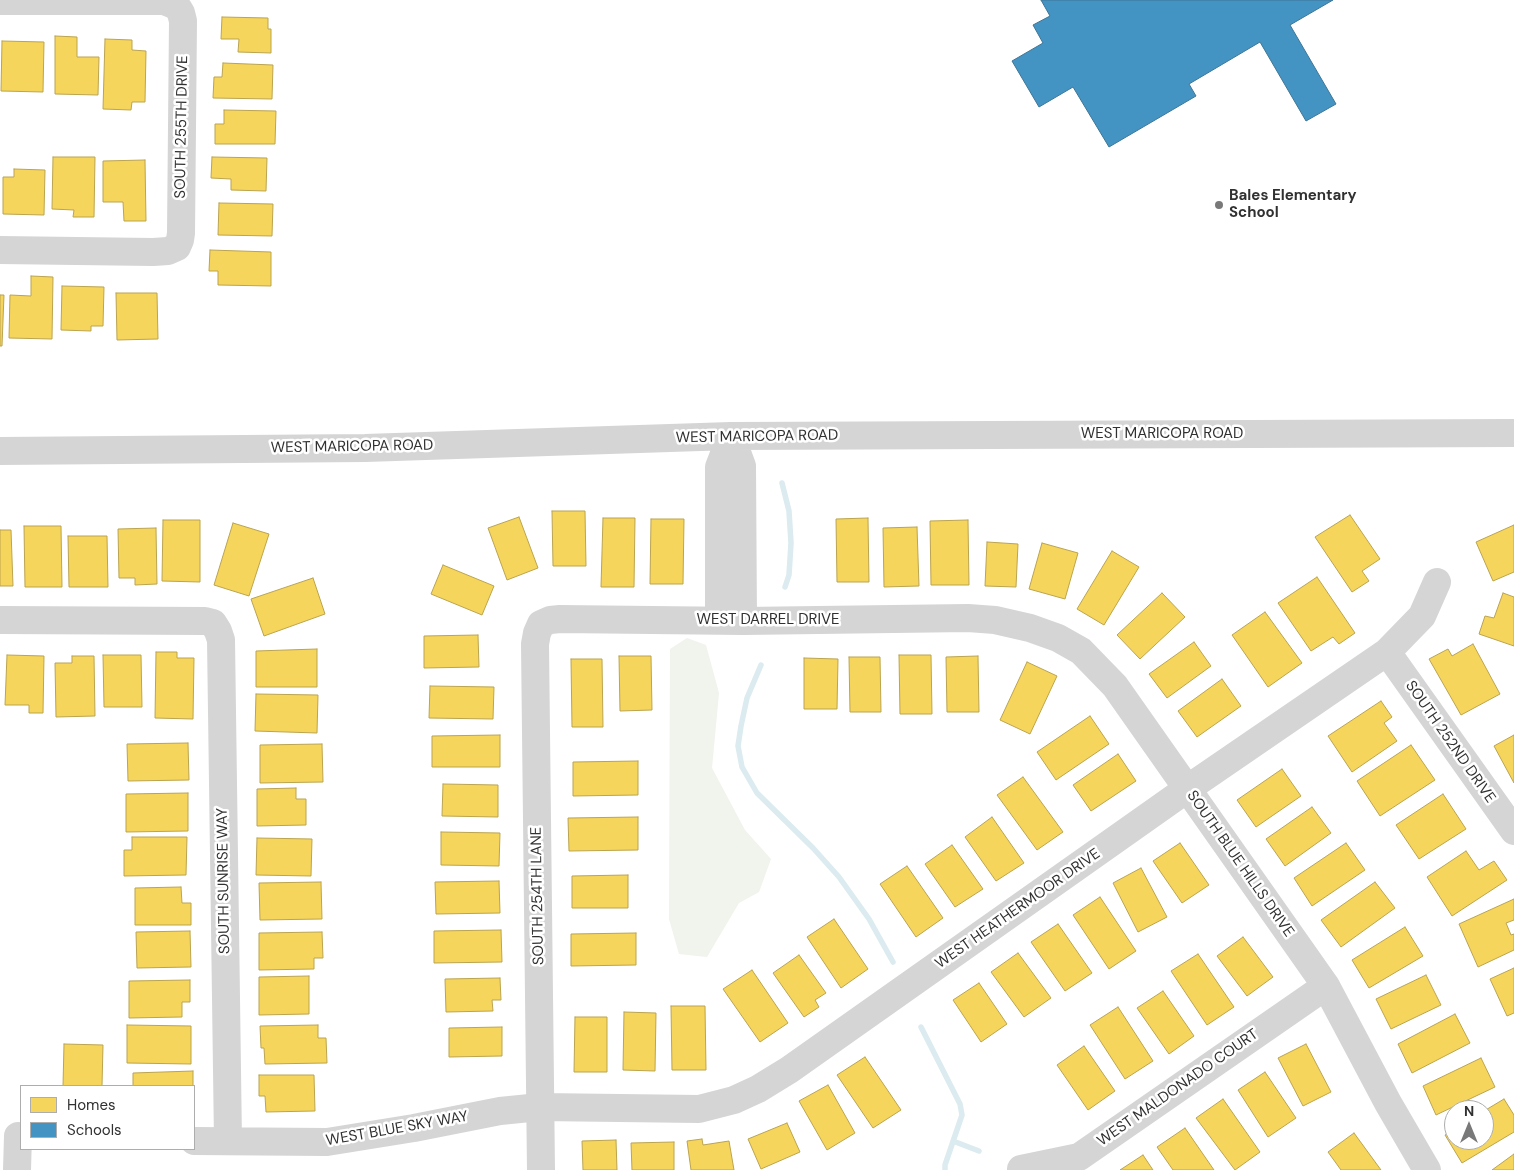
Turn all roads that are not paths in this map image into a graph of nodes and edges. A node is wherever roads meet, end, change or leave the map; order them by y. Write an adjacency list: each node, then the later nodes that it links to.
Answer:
1 (33, 0): 2 (street); 3 (street, SOUTH 255TH DRIVE)
2 (0, 1)
3 (0, 250)
4 (1514, 433): 5 (street, WEST MARICOPA ROAD)
5 (731, 436): 6 (street, WEST MARICOPA ROAD); 10 (street)
6 (0, 451)
7 (1436, 582): 12 (street, WEST HEATHERMOOR DRIVE)
8 (0, 620): 19 (street, SOUTH SUNRISE WAY)
9 (995, 620): 10 (street, WEST DARREL DRIVE); 13 (street, SOUTH BLUE HILLS DRIVE)
10 (731, 621): 11 (street, WEST DARREL DRIVE)
11 (541, 624): 16 (street, SOUTH 254TH LANE)
12 (1387, 652): 13 (street, WEST HEATHERMOOR DRIVE); 14 (street, SOUTH 252ND DRIVE)
13 (1187, 789): 15 (street, SOUTH BLUE HILLS DRIVE); 16 (street, WEST HEATHERMOOR DRIVE)
14 (1514, 831)
15 (1326, 986): 20 (street, WEST MALDONADO COURT); 23 (street, SOUTH BLUE HILLS DRIVE)
16 (540, 1107): 19 (street, WEST BLUE SKY WAY); 22 (street, SOUTH 254TH LANE)
17 (13, 1136): 21 (street)
18 (195, 1140): 19 (street, WEST BLUE SKY WAY)
19 (228, 1141)
20 (1021, 1169)
21 (17, 1170)
22 (541, 1170)
23 (1427, 1170)

